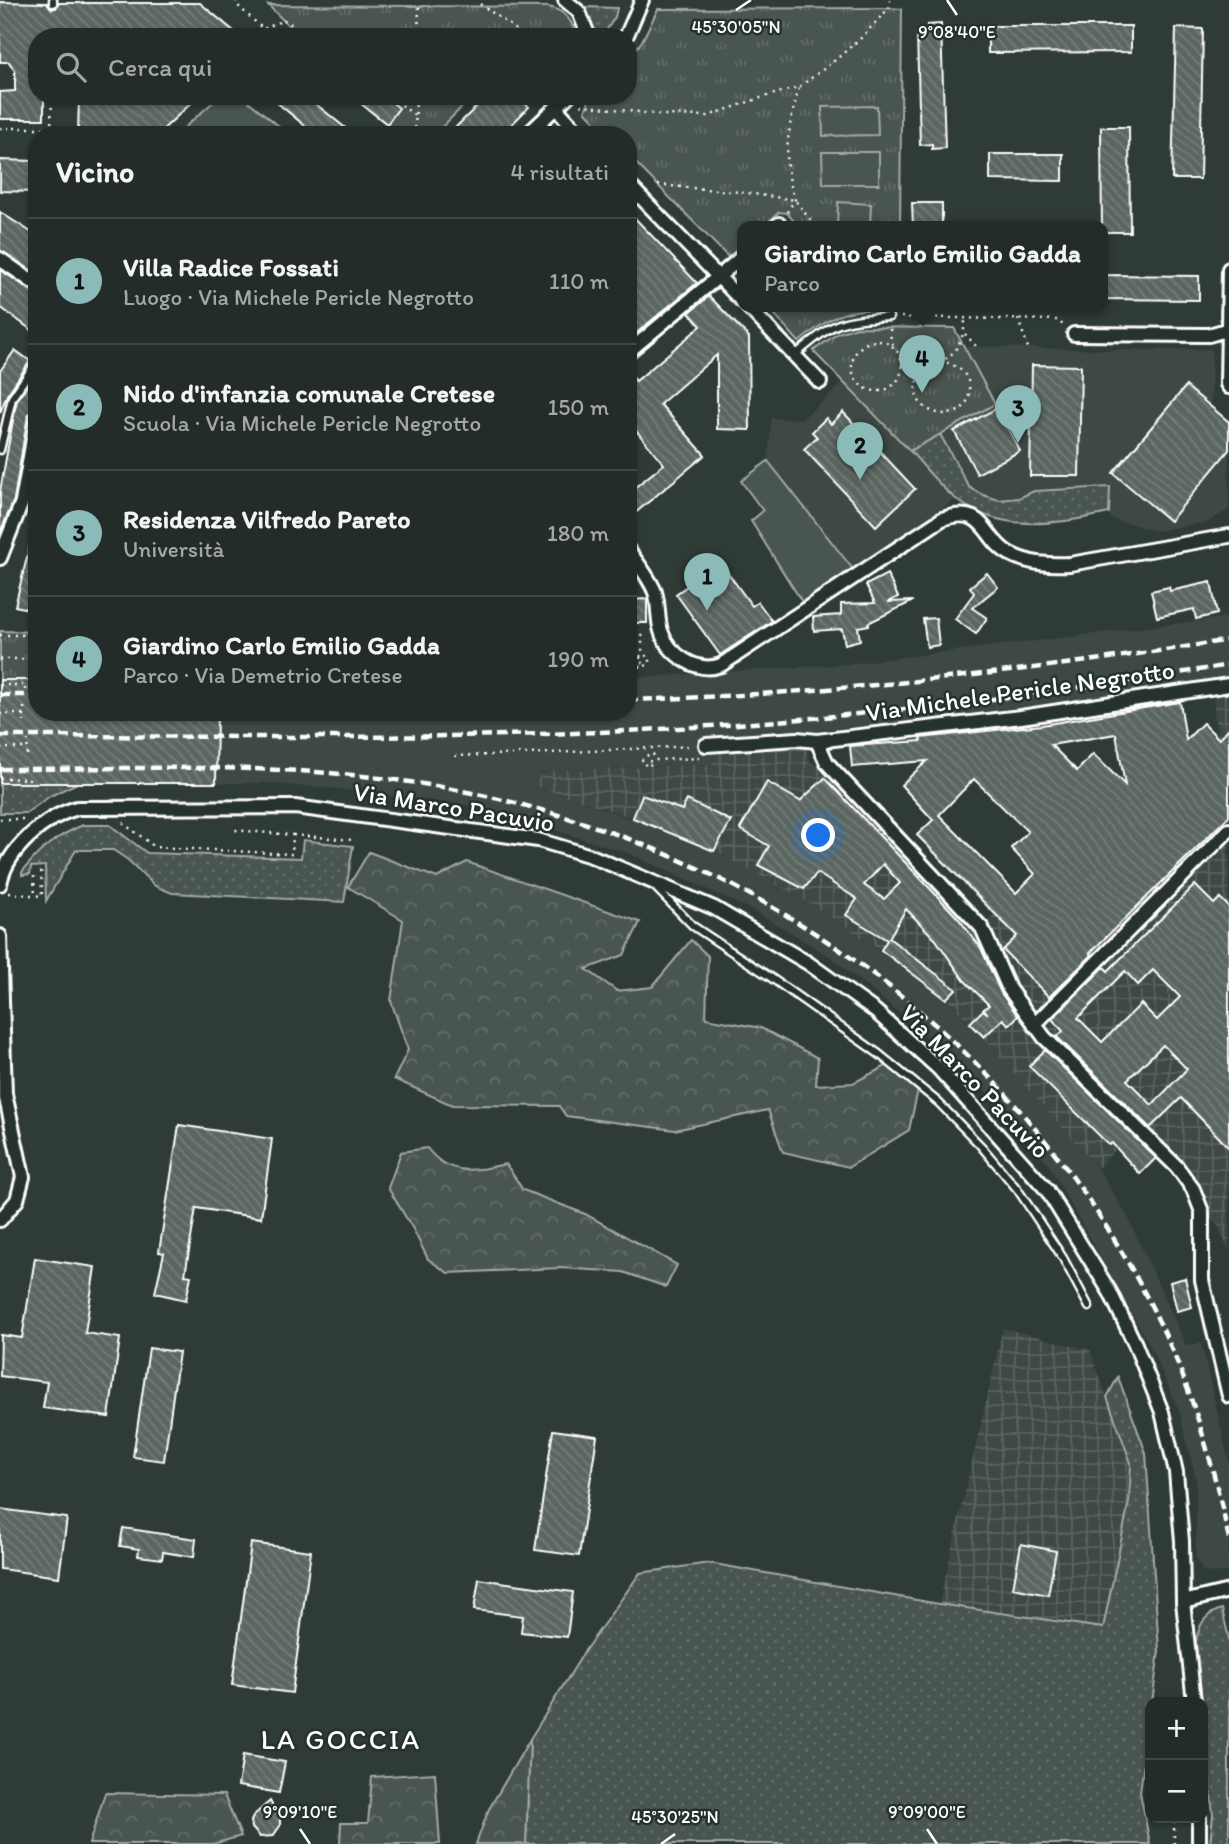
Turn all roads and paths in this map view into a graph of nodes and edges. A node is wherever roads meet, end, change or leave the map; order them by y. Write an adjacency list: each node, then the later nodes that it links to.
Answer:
1 (236, 0): 7 (path)
2 (565, 0): 12 (street)
3 (642, 0): 13 (street)
4 (890, 0): 14 (path)
5 (419, 3): 10 (path)
6 (480, 4): 11 (path)
7 (261, 28)
8 (264, 28): 9 (path)
9 (298, 28)
10 (418, 28)
11 (514, 28)
12 (585, 28)
13 (629, 28)
14 (799, 87): 19 (path); 30 (path)
15 (52, 105): 22 (path)
16 (402, 105): 21 (path)
17 (416, 105): 21 (path)
18 (559, 105): 20 (street)
19 (581, 105)
20 (556, 108): 24 (street); 25 (street)
21 (416, 117): 23 (path)
22 (51, 126)
23 (416, 126)
24 (537, 126)
25 (573, 126)
26 (0, 128): 27 (path)
27 (28, 128)
28 (658, 185): 30 (path)
29 (637, 193): 35 (street)
30 (795, 200): 31 (path)
31 (811, 221)
32 (0, 259): 36 (street)
33 (737, 261): 35 (street)
34 (1229, 269): 42 (street)
35 (719, 277): 37 (street); 45 (street)
36 (28, 279)
37 (737, 296)
38 (753, 312): 49 (street)
39 (889, 317): 40 (path); 48 (path); 49 (lane)
40 (965, 318): 41 (path); 43 (path)
41 (1018, 319): 44 (path); 47 (path)
42 (1228, 329): 44 (street); 54 (street)
43 (965, 334): 46 (path); 50 (path)
44 (1074, 334)
45 (637, 345)
46 (977, 347)
47 (1028, 348)
48 (898, 352): 48 (path); 51 (path)
49 (795, 355): 53 (street)
50 (943, 361): 51 (path); 51 (path)
51 (931, 364)
52 (28, 374): 55 (lane)
53 (820, 382)
54 (1229, 387)
55 (0, 450)
56 (28, 468): 58 (street)
57 (1229, 536): 60 (street)
58 (0, 558)
59 (637, 565): 60 (street)
60 (661, 632): 65 (path)
61 (0, 635): 62 (path)
62 (28, 635)
63 (0, 659): 64 (path)
64 (28, 659)
65 (643, 663)
66 (0, 685): 68 (path)
67 (1229, 685): 74 (street, Via Michele Pericle Negrotto)
68 (25, 690)
69 (24, 707): 71 (path)
70 (0, 714): 71 (path)
71 (24, 714): 72 (path)
72 (24, 722)
73 (28, 740): 77 (path)
74 (817, 741): 75 (street, Via Michele Pericle Negrotto); 94 (street)
75 (706, 745): 79 (path); 80 (path)
76 (0, 748): 77 (path)
77 (27, 748): 78 (path)
78 (27, 755)
79 (455, 756)
80 (649, 761)
81 (29, 773): 82 (path)
82 (0, 778)
83 (120, 821): 86 (path)
84 (234, 830): 86 (path)
85 (1229, 830): 94 (street)
86 (293, 835): 87 (path)
87 (353, 841)
88 (41, 866): 92 (path)
89 (34, 876): 92 (path)
90 (646, 878): 91 (street, Via Marco Pacuvio); 96 (lane); 99 (street, Via Marco Pacuvio)
91 (3, 887): 92 (path)
92 (35, 896)
93 (0, 936): 95 (street)
94 (1034, 1025): 97 (street)
95 (0, 1220)
96 (1089, 1307)
97 (1229, 1396)
98 (1229, 1591): 99 (street)
99 (1183, 1602): 100 (street, Via Marco Pacuvio)
100 (1193, 1697)
101 (1174, 1823): 103 (path)
102 (1199, 1823): 104 (street)
103 (1174, 1844)
104 (1199, 1844)

